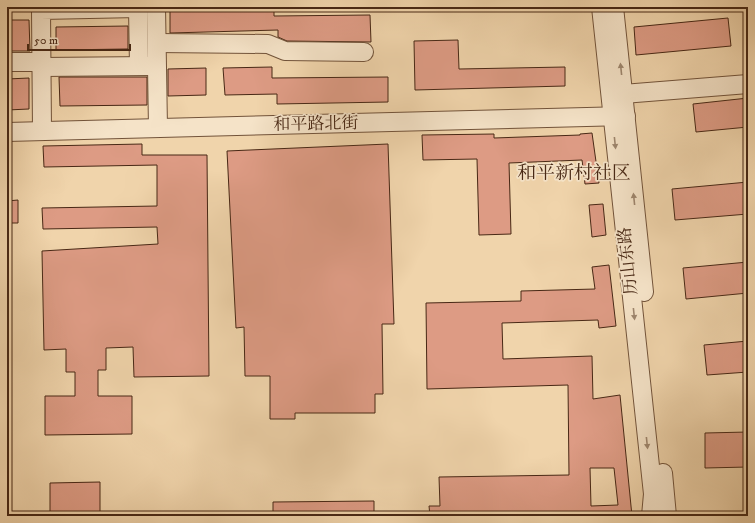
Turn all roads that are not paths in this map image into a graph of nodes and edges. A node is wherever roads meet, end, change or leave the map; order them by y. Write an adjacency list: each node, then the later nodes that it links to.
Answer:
1 (156, 7): 4 (street)
2 (601, 7): 12 (street, 历山东路)
3 (614, 7): 11 (street, 历山东路, one-way to 3)
4 (156, 44): 5 (street); 9 (street)
5 (364, 52)
6 (7, 62): 7 (street)
7 (41, 64): 8 (street); 8 (street); 14 (street)
8 (139, 66): 9 (street)
9 (157, 66): 13 (street)
10 (748, 84): 11 (street)
11 (624, 94): 12 (street, 历山东路)
12 (619, 117): 13 (street, 和平路北街); 16 (street, 历山东路, one-way to 16); 17 (street, 历山东路, one-way to 12)
13 (158, 128): 14 (street, 和平路北街)
14 (42, 131): 15 (street, 和平路北街)
15 (7, 132)
16 (651, 516)
17 (667, 516)

